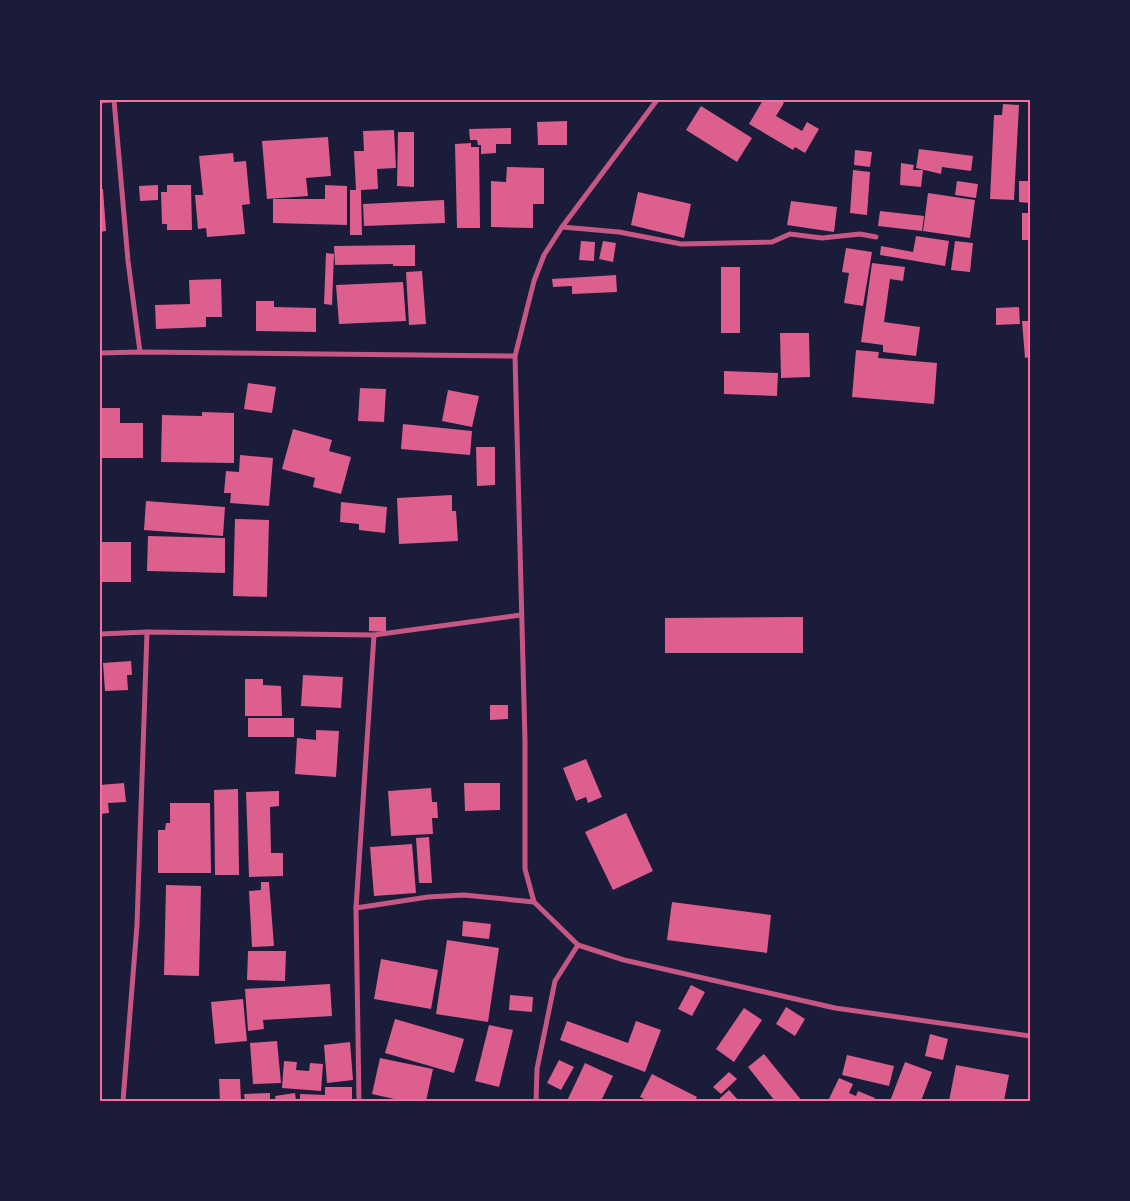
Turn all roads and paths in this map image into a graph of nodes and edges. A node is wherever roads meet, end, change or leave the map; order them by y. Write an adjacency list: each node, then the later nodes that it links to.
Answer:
1 (113, 100): 3 (street); 6 (street)
2 (657, 100): 4 (street)
3 (100, 101)
4 (562, 227): 5 (street); 8 (street)
5 (876, 237)
6 (140, 352): 7 (street); 8 (street)
7 (100, 353)
8 (515, 356): 9 (street)
9 (521, 615): 12 (street); 13 (street)
10 (147, 632): 11 (street); 12 (street); 17 (street)
11 (100, 634)
12 (374, 635): 14 (street)
13 (534, 902): 14 (street); 15 (street)
14 (356, 908): 18 (street)
15 (578, 945): 16 (street); 19 (street)
16 (1030, 1036)
17 (123, 1101)
18 (359, 1101)
19 (536, 1101)

